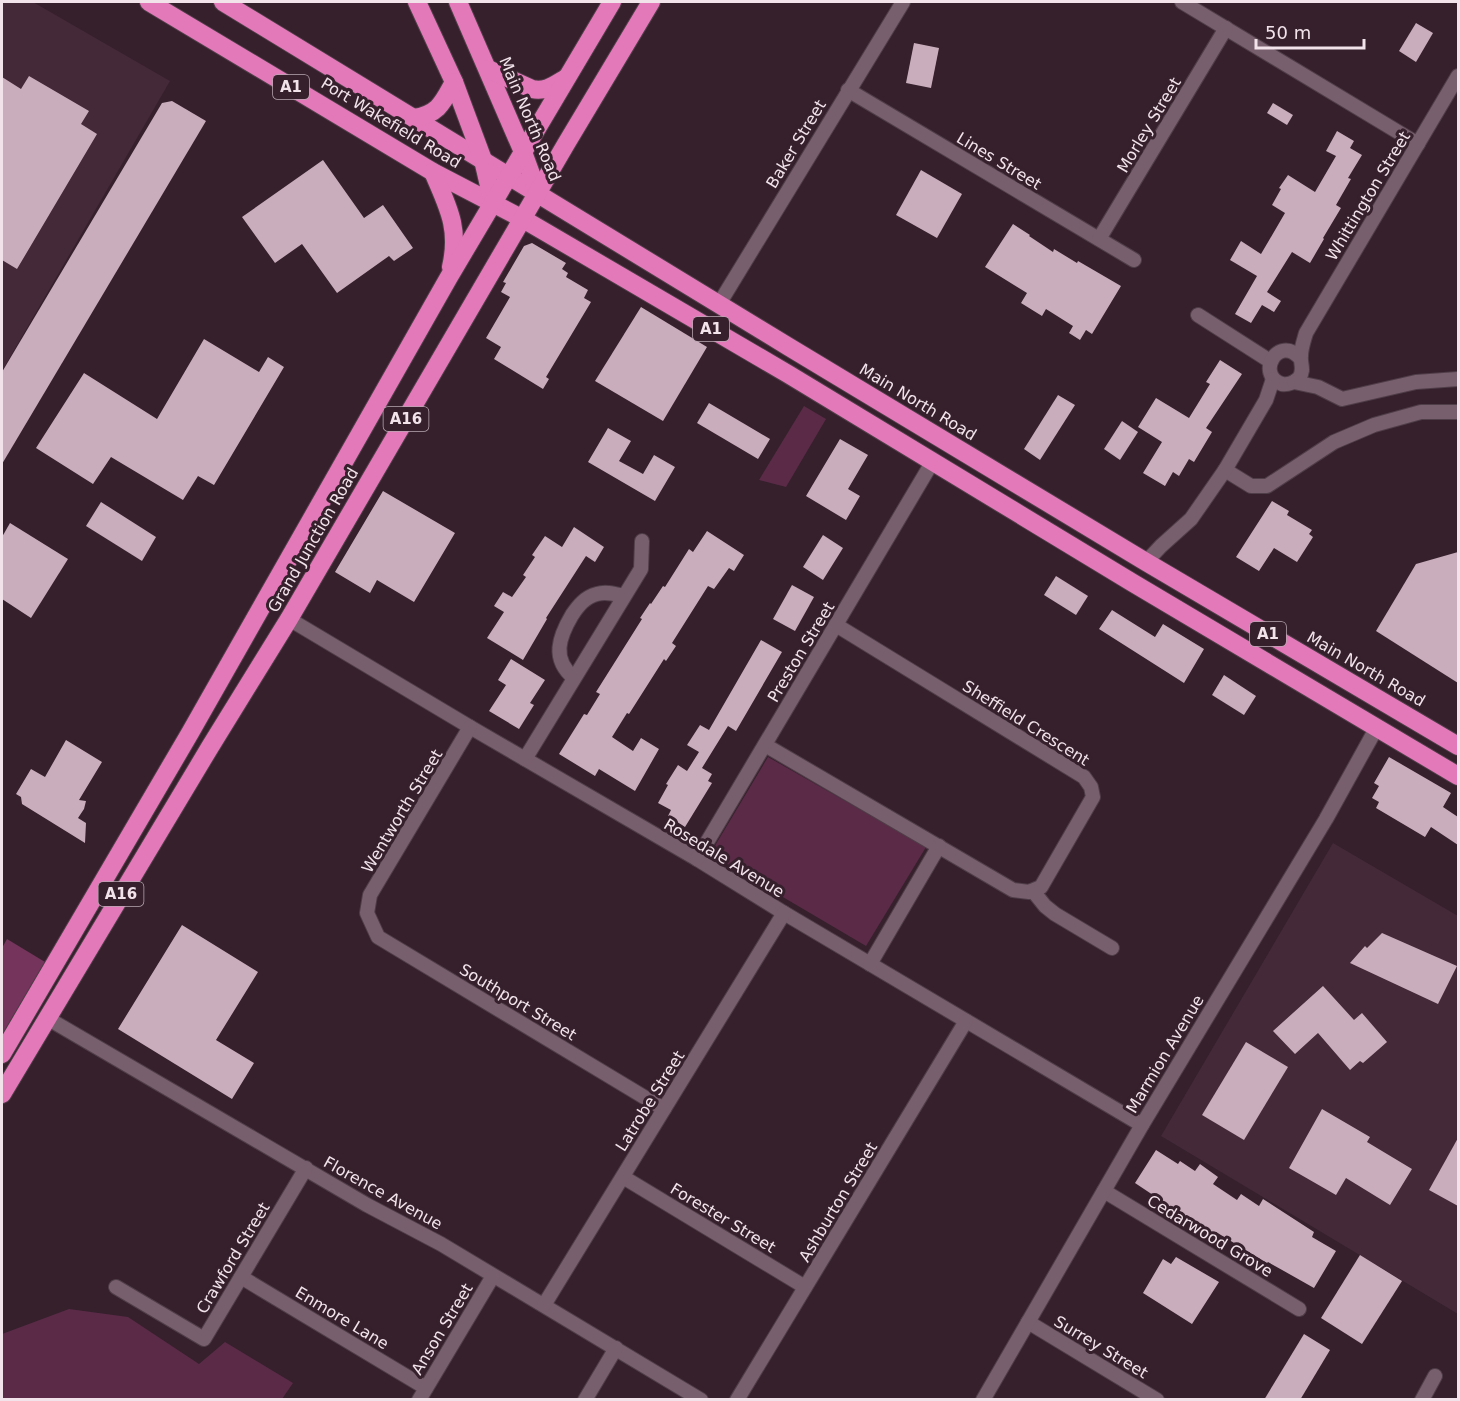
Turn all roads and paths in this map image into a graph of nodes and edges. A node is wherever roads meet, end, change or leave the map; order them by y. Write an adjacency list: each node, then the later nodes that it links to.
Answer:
1 (149, 2): 19 (highway, Port Wakefield Road / A1)
2 (223, 2): 15 (highway, Port Wakefield Road / A1)
3 (417, 2): 13 (highway)
4 (458, 2): 10 (highway, Main North Road)
5 (612, 2): 11 (highway, Grand Junction Road / A16)
6 (651, 2): 21 (highway, Grand Junction Road / A16)
7 (903, 2): 14 (street, Baker Street)
8 (1182, 2): 9 (street)
9 (1226, 28): 16 (street); 24 (street, Morley Street)
10 (488, 69): 11 (highway); 17 (highway, Main North Road)
11 (568, 76): 17 (highway, Grand Junction Road / A16)
12 (1458, 76): 16 (street, Whittington Street)
13 (454, 82): 15 (highway); 18 (highway)
14 (848, 90): 24 (street, Lines Street); 27 (street, Baker Street)
15 (414, 118): 18 (highway, Port Wakefield Road / A1)
16 (1418, 144): 29 (street, Whittington Street)
17 (523, 152): 20 (highway, Grand Junction Road / A16); 21 (highway, Main North Road)
18 (483, 160): 20 (highway, Port Wakefield Road / A1); 22 (highway)
19 (433, 172): 22 (highway, Port Wakefield Road / A1); 26 (highway)
20 (509, 176): 21 (highway, Port Wakefield Road / A1); 22 (highway, Grand Junction Road / A16)
21 (538, 193): 23 (highway, Grand Junction Road / A16); 27 (highway, Main North Road / A1)
22 (493, 203): 23 (highway, Port Wakefield Road / A1); 26 (highway, Grand Junction Road / A16)
23 (523, 219): 38 (highway, A1); 45 (highway, Grand Junction Road / A16)
24 (1100, 239): 25 (street, Lines Street)
25 (1134, 260)
26 (449, 278): 44 (highway, Grand Junction Road / A16)
27 (719, 304): 37 (highway, Main North Road / A1)
28 (1198, 315): 31 (street)
29 (1306, 333): 30 (street, Whittington Street); 32 (street, Whittington Street)
30 (1286, 350): 31 (street); 32 (street)
31 (1270, 361): 34 (street)
32 (1301, 364): 34 (street); 35 (street)
33 (1458, 380): 35 (street)
34 (1283, 382): 35 (street); 39 (street)
35 (1318, 387)
36 (1458, 412): 39 (street)
37 (945, 441): 38 (highway); 41 (highway, Main North Road / A1)
38 (933, 461): 42 (highway, A1); 46 (street, Preston Street)
39 (1225, 470): 41 (street)
40 (642, 541): 43 (street)
41 (1146, 562): 42 (highway); 48 (highway, Main North Road / A1)
42 (1133, 583): 49 (highway, A1)
43 (624, 596): 47 (street); 47 (street)
44 (264, 604): 45 (highway); 62 (highway, Grand Junction Road / A16)
45 (289, 619): 50 (street, Rosedale Avenue); 63 (highway, Grand Junction Road / A16)
46 (836, 626): 51 (street, Preston Street); 57 (street, Sheffield Crescent)
47 (574, 678): 53 (street)
48 (1391, 706): 49 (highway); 52 (highway, Main North Road / A1)
49 (1377, 727): 54 (highway, A1); 68 (street, Marmion Avenue)
50 (470, 728): 53 (street, Rosedale Avenue); 58 (street, Wentworth Street)
51 (765, 745): 55 (street); 56 (street, Preston Street)
52 (1458, 746)
53 (525, 759): 56 (street, Rosedale Avenue)
54 (1458, 776)
55 (939, 846): 57 (street); 61 (street)
56 (697, 859): 59 (street, Rosedale Avenue)
57 (1033, 891): 60 (street)
58 (367, 913): 67 (street, Southport Street)
59 (784, 913): 61 (street, Rosedale Avenue); 67 (street, Latrobe Street)
60 (1112, 948)
61 (870, 964): 64 (street, Rosedale Avenue)
62 (29, 1007): 63 (highway); 65 (highway, Grand Junction Road / A16)
63 (47, 1018): 66 (highway, Grand Junction Road / A16); 69 (street, Florence Avenue)
64 (966, 1021): 68 (street, Rosedale Avenue); 75 (street, Ashburton Street)
65 (2, 1054)
66 (2, 1094)
67 (664, 1109): 70 (street, Latrobe Street)
68 (1142, 1125): 71 (street, Marmion Avenue)
69 (306, 1168): 72 (street, Florence Avenue); 73 (street, Crawford Street)
70 (623, 1176): 75 (street, Forester Street); 76 (street, Latrobe Street)
71 (1104, 1191): 77 (street, Cedarwood Grove); 78 (street, Marmion Avenue)
72 (493, 1276): 76 (street, Florence Avenue); 81 (street, Anson Street)
73 (241, 1277): 74 (street, Crawford Street); 81 (street, Enmore Lane)
74 (116, 1287)
75 (805, 1287): 84 (street, Ashburton Street)
76 (544, 1305): 79 (street, Florence Avenue)
77 (1299, 1309)
78 (1028, 1322): 85 (street, Marmion Avenue); 86 (street, Surrey Street)
79 (616, 1348): 82 (street); 83 (street, Florence Avenue)
80 (1435, 1376): 87 (street)
81 (423, 1394)
82 (585, 1400)
83 (701, 1400)
84 (737, 1400)
85 (983, 1400)
86 (1157, 1400)
87 (1422, 1400)

